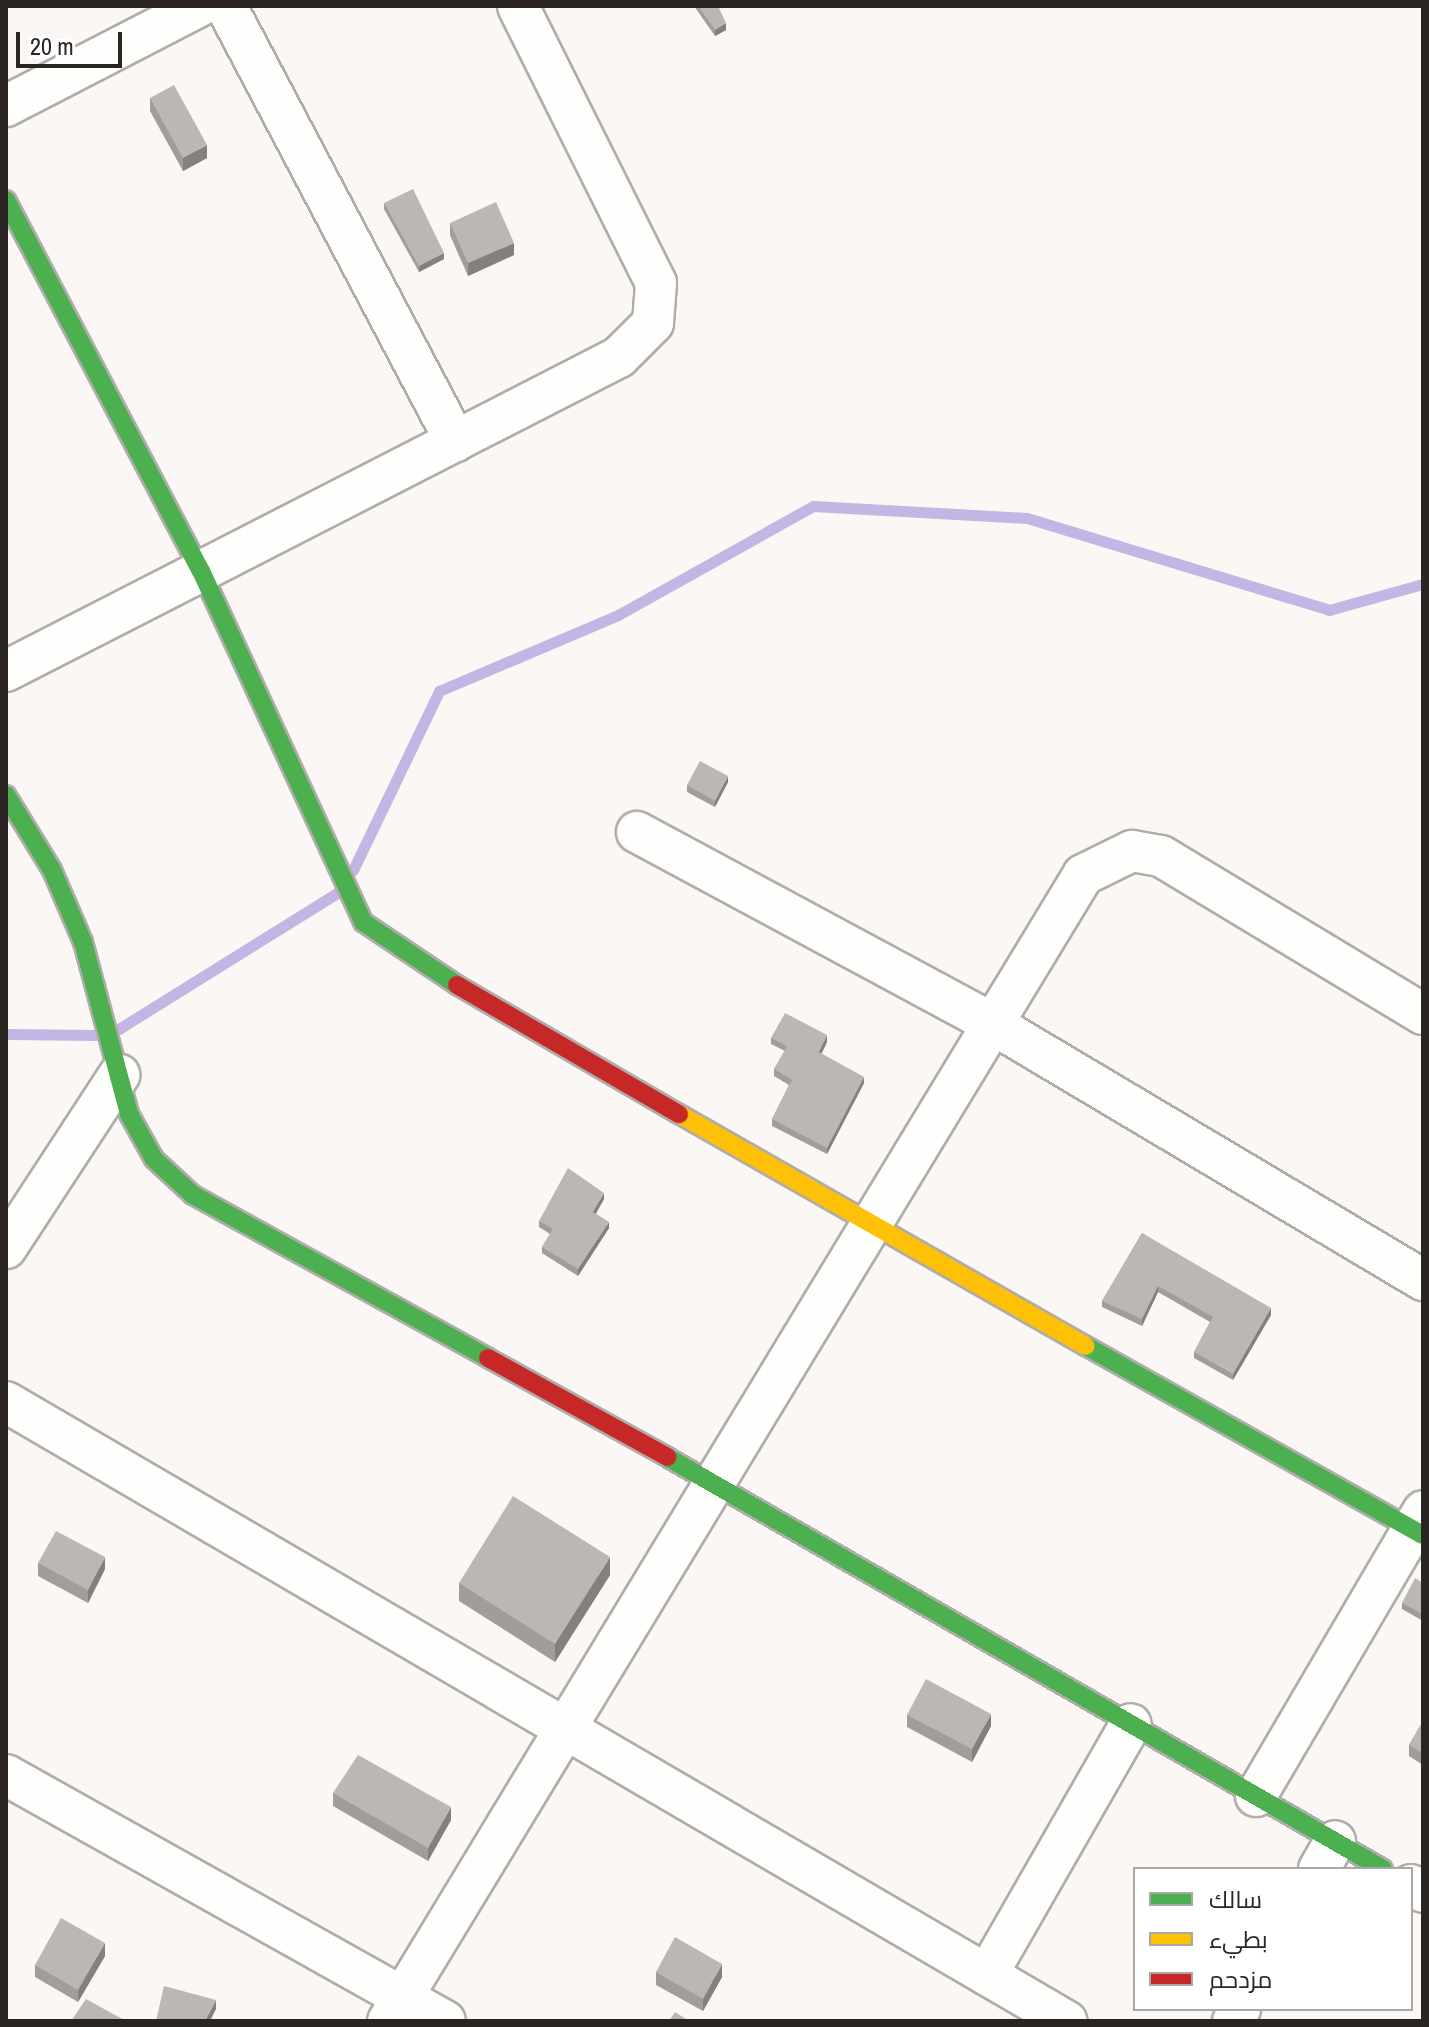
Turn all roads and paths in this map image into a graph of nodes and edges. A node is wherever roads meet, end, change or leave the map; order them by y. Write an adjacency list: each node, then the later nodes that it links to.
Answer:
1 (200, 6): 4 (street)
2 (226, 6): 6 (street)
3 (518, 6): 6 (street)
4 (6, 106)
5 (6, 200): 7 (street)
6 (455, 441): 7 (street)
7 (201, 571): 8 (street); 14 (street)
8 (6, 671)
9 (6, 795): 13 (street)
10 (637, 832): 12 (street)
11 (1423, 1014): 12 (street)
12 (991, 1023): 14 (street); 16 (street)
13 (119, 1075): 15 (street); 18 (street)
14 (869, 1224): 18 (street); 19 (street)
15 (6, 1248)
16 (1423, 1280)
17 (6, 1402): 21 (street)
18 (712, 1482): 20 (street); 21 (street)
19 (1420, 1525): 23 (street)
20 (1131, 1724): 23 (street); 26 (street)
21 (564, 1729): 26 (street); 27 (street)
22 (6, 1775): 27 (street)
23 (1256, 1796): 24 (street)
24 (1327, 1855): 25 (street)
25 (1375, 1867)
26 (987, 1975): 29 (street)
27 (395, 2008): 28 (street)
28 (445, 2021)
29 (1066, 2021)

